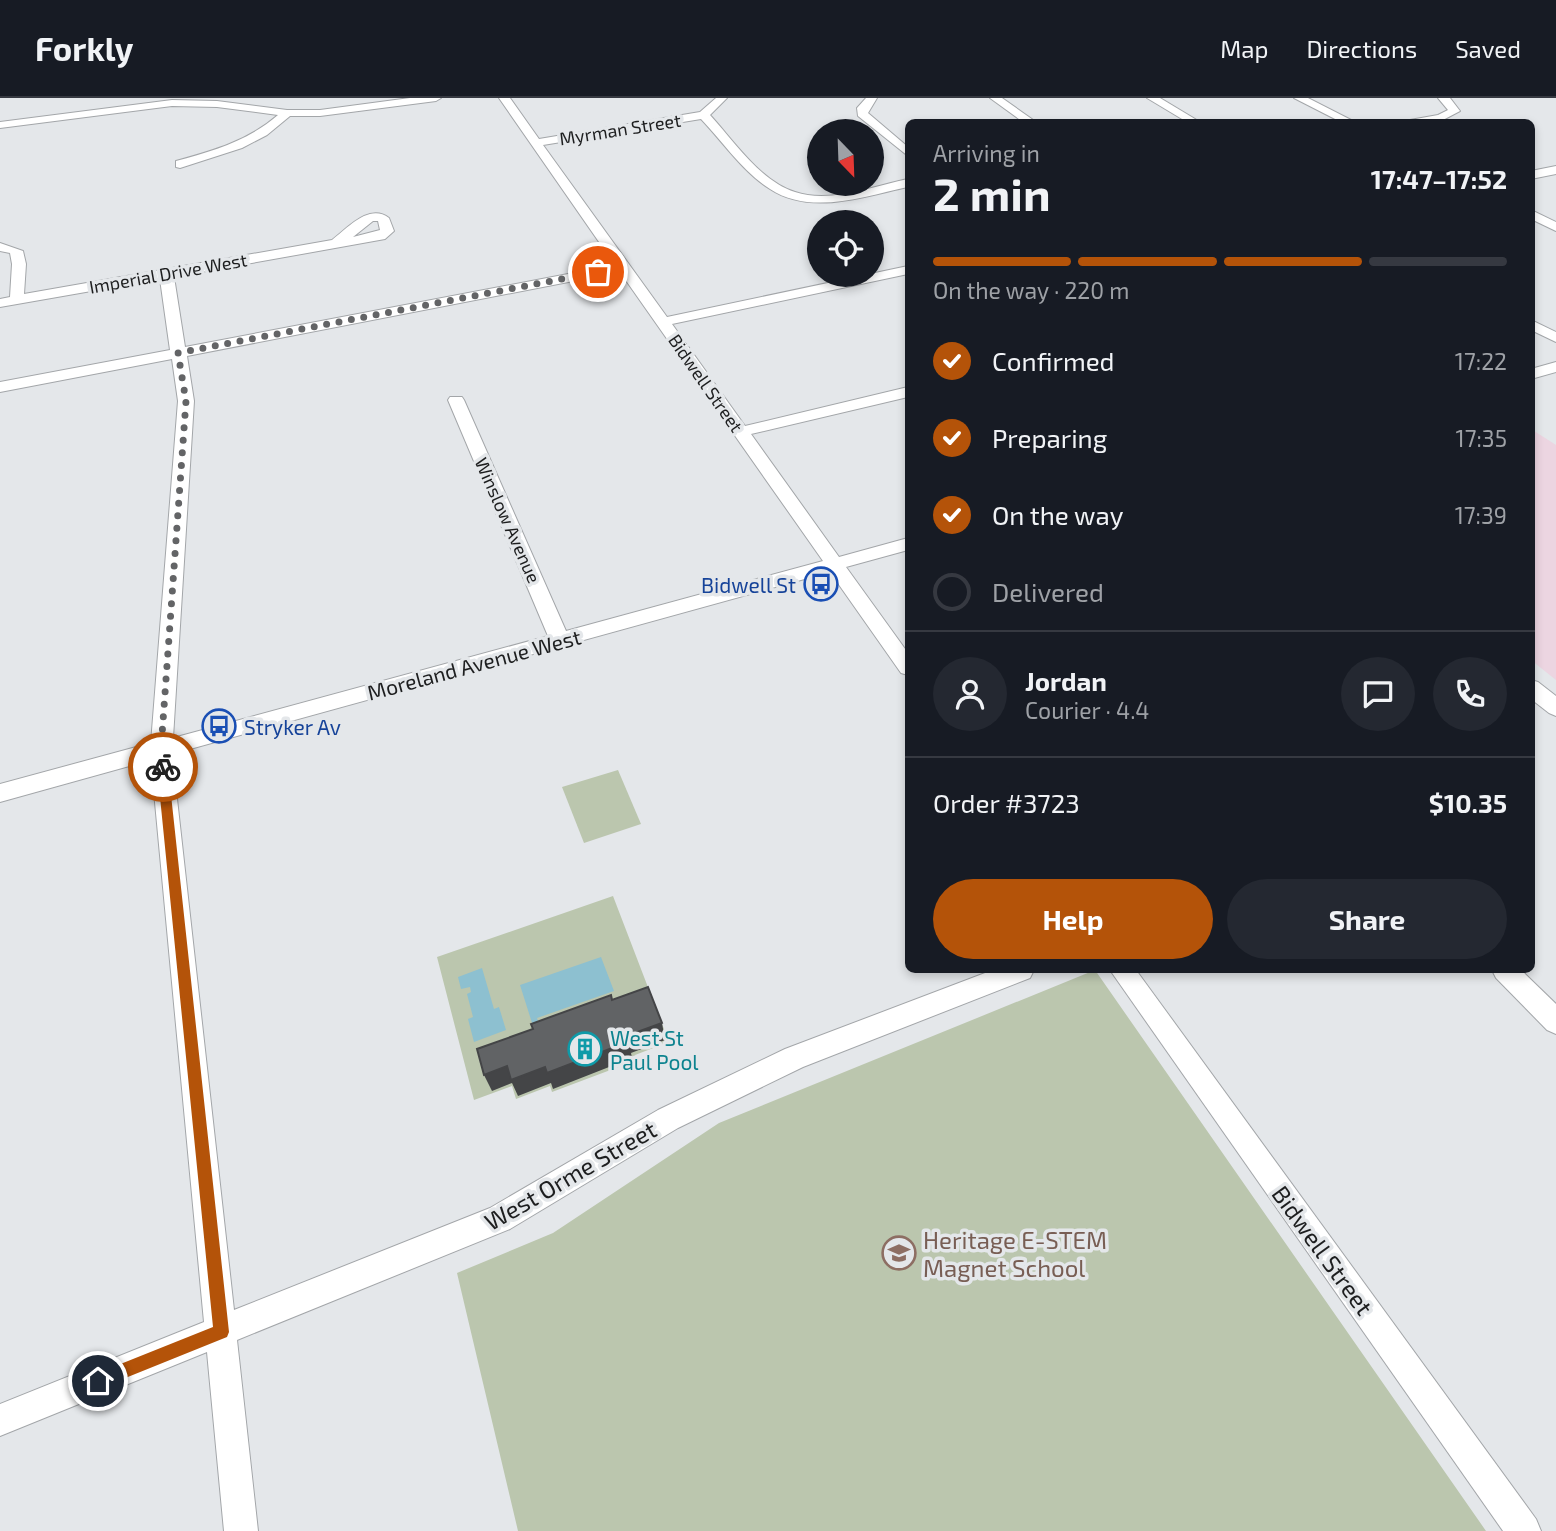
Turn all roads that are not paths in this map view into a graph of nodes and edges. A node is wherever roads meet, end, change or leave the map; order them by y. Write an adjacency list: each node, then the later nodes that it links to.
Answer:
1 (436, 98): 9 (street)
2 (504, 98): 16 (street, Bidwell Street)
3 (722, 98): 10 (street)
4 (872, 98): 17 (street)
5 (995, 98): 11 (street)
6 (1153, 98): 12 (street)
7 (1299, 98): 13 (street)
8 (1443, 98): 14 (street)
9 (287, 113): 15 (street); 18 (street)
10 (704, 116): 16 (street, Myrman Street); 21 (street)
11 (1026, 119)
12 (1189, 119)
13 (1341, 119)
14 (1434, 119)
15 (0, 125)
16 (536, 143): 26 (street, Bidwell Street)
17 (905, 150)
18 (180, 164)
19 (1556, 170): 20 (street)
20 (1535, 174)
21 (905, 184)
22 (1535, 216): 23 (street)
23 (1556, 227)
24 (337, 243): 28 (street, Imperial Drive West)
25 (2, 247): 29 (street)
26 (624, 267): 31 (street, Bidwell Street); 34 (street)
27 (905, 271): 31 (street)
28 (166, 273): 29 (street, Imperial Drive West); 34 (street)
29 (17, 300): 30 (street, Imperial Drive West)
30 (0, 303)
31 (663, 321): 40 (street, Bidwell Street)
32 (1535, 326): 33 (street)
33 (1556, 338)
34 (178, 353): 37 (street); 47 (street)
35 (1556, 367): 36 (street)
36 (1535, 373)
37 (0, 387)
38 (905, 393): 40 (street)
39 (456, 400): 43 (street, Winslow Avenue)
40 (741, 432): 42 (street, Bidwell Street)
41 (905, 545): 42 (street, Moreland Avenue West)
42 (835, 565): 43 (street, Moreland Avenue West); 44 (street, Bidwell Street)
43 (561, 640): 47 (street, Moreland Avenue West)
44 (905, 664)
45 (1535, 690): 46 (street)
46 (1556, 708)
47 (161, 749): 48 (street, Moreland Avenue West); 53 (street)
48 (0, 793)
49 (1013, 973): 53 (street, West Orme Street)
50 (1124, 973): 56 (street, Bidwell Street)
51 (1508, 973): 52 (street)
52 (1556, 1022)
53 (222, 1332): 54 (street, West Orme Street); 55 (street)
54 (0, 1420)
55 (241, 1531)
56 (1524, 1531)

